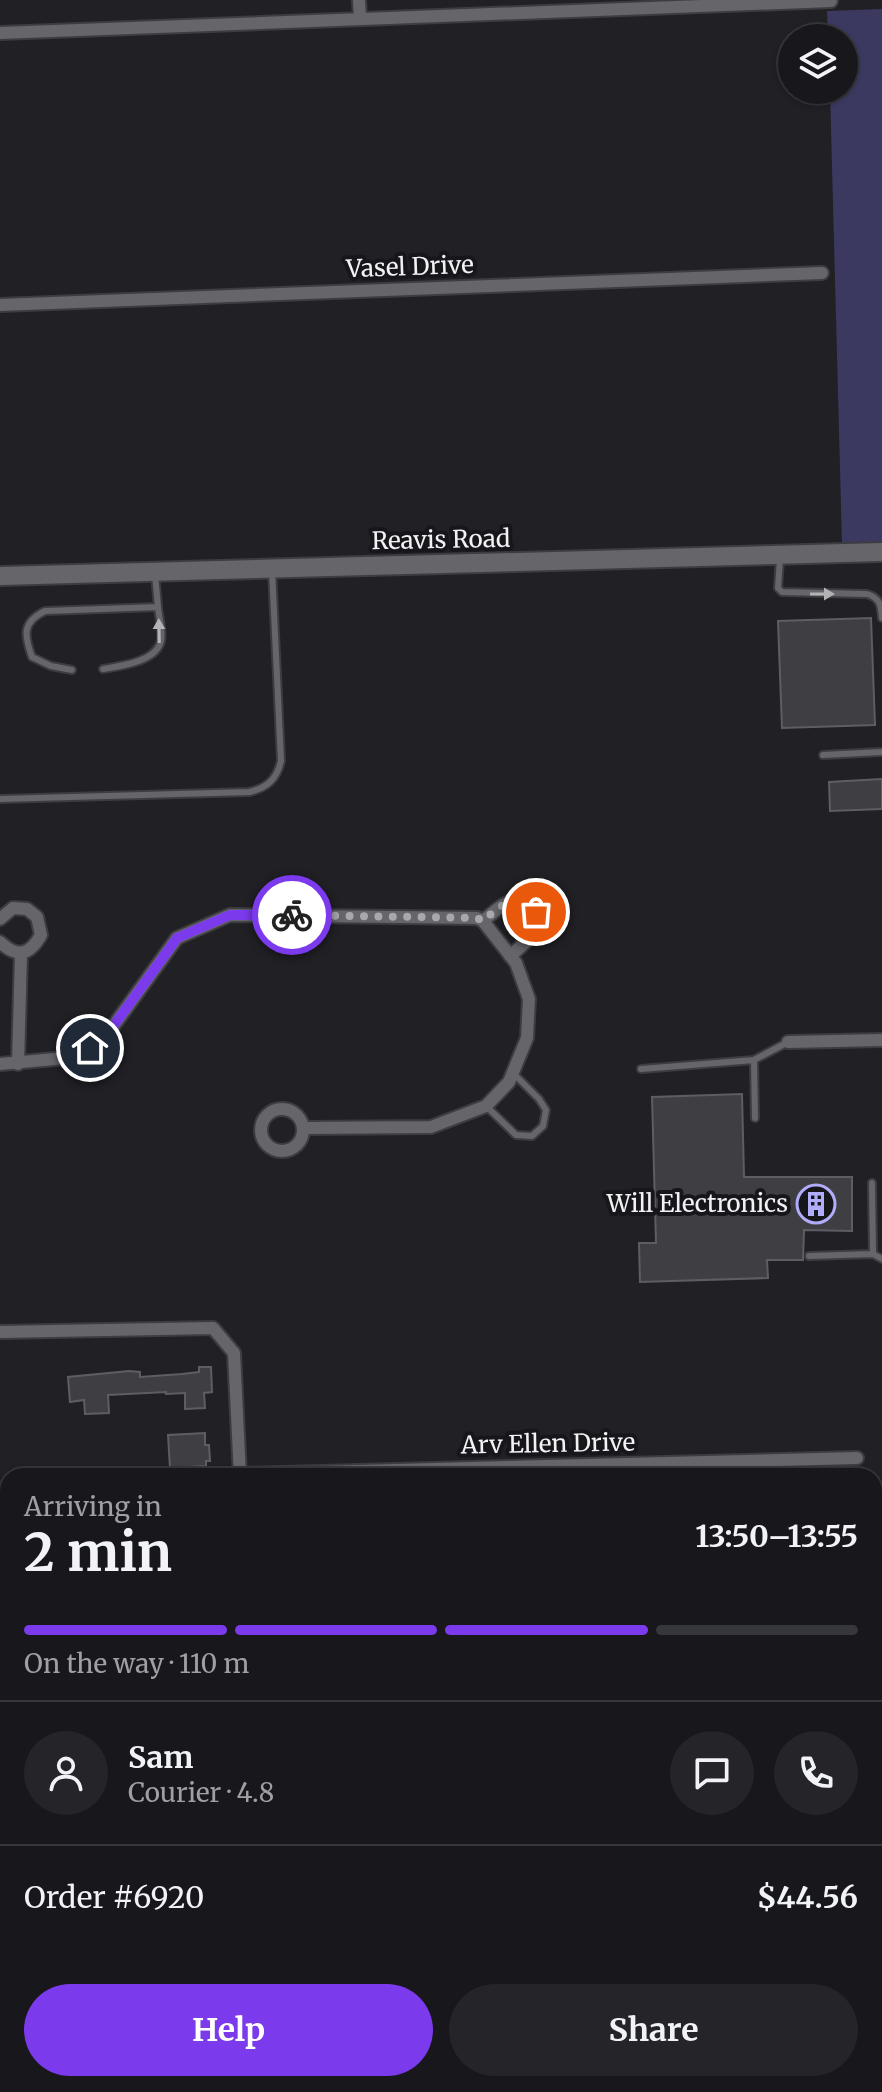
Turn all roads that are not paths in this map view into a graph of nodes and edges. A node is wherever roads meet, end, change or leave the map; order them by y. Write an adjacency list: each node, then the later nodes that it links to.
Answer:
1 (359, 0): 3 (street)
2 (831, 1): 3 (street)
3 (360, 17): 4 (street)
4 (0, 33)
5 (822, 273): 6 (street, Vasel Drive)
6 (0, 305)
7 (882, 552): 8 (street, Reavis Road)
8 (780, 556): 9 (street, Reavis Road); 13 (lane, one-way to 13)
9 (272, 567): 10 (street, Reavis Road); 18 (lane)
10 (155, 571): 11 (street, Reavis Road); 12 (lane)
11 (0, 576)
12 (158, 607): 14 (lane, one-way to 12); 15 (lane)
13 (882, 618)
14 (103, 669)
15 (72, 670)
16 (882, 752): 17 (lane)
17 (823, 755)
18 (0, 799)
19 (0, 919): 22 (street)
20 (480, 919): 23 (street); 23 (street); 28 (street)
21 (0, 942): 22 (street)
22 (21, 953): 28 (street)
23 (510, 956): 30 (street)
24 (882, 1040): 25 (street)
25 (788, 1042): 26 (lane)
26 (754, 1060): 29 (lane); 32 (lane)
27 (0, 1064): 28 (street)
28 (18, 1064)
29 (641, 1069)
30 (513, 1073): 31 (street); 31 (lane)
31 (486, 1106): 33 (street)
32 (755, 1118)
33 (304, 1128)
34 (872, 1183): 35 (lane)
35 (873, 1254): 36 (lane); 37 (lane)
36 (809, 1256)
37 (882, 1259)
38 (0, 1332): 40 (street)
39 (857, 1458): 41 (street, Arv Ellen Drive)
40 (240, 1468)
41 (494, 1468)

